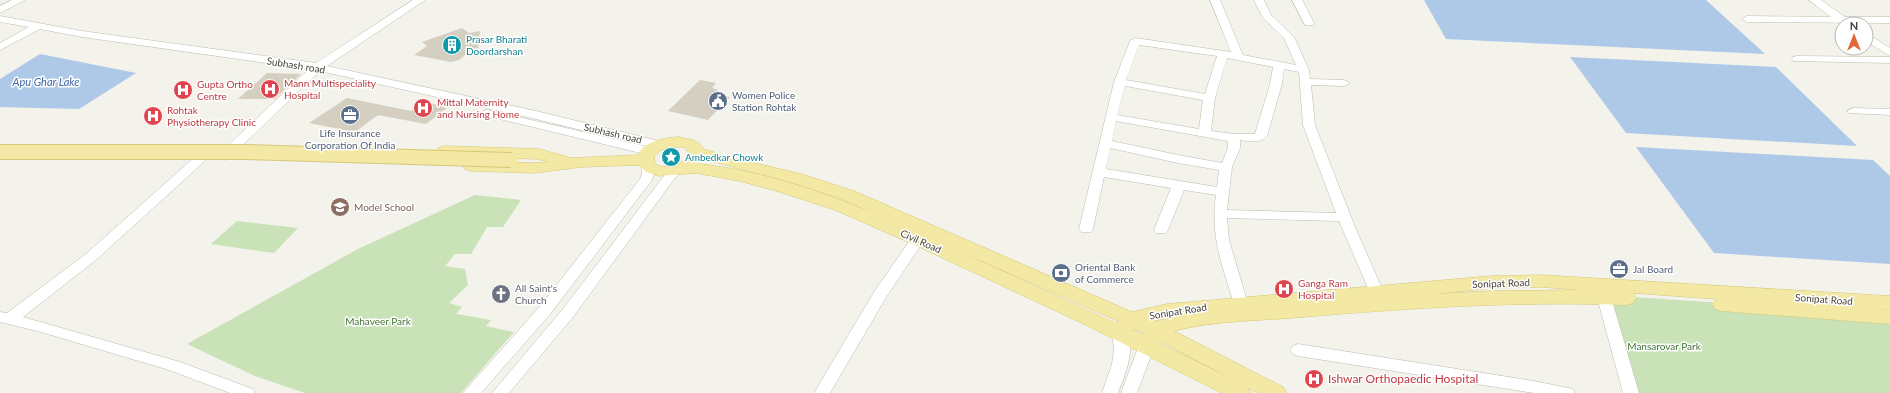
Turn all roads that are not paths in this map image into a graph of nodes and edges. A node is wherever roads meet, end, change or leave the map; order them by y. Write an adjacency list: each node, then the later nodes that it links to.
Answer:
1 (20, 0): 7 (street)
2 (420, 0): 26 (street)
3 (1215, 0): 22 (street)
4 (1260, 0): 27 (street)
5 (1297, 0): 14 (street)
6 (1814, 0): 8 (street)
7 (0, 10)
8 (1837, 16)
9 (0, 19): 15 (street, Subhash road)
10 (1747, 19): 13 (street)
11 (1890, 20): 12 (street)
12 (1874, 21)
13 (1834, 22)
14 (1309, 23)
15 (39, 26): 17 (street); 26 (street, Subhash road)
16 (0, 27): 17 (street, Subhash road)
17 (28, 32): 19 (street); 26 (street, Subhash road)
18 (1874, 42): 20 (street)
19 (0, 47)
20 (1890, 53)
21 (1223, 54): 22 (street); 28 (street); 30 (street)
22 (1239, 58): 25 (street)
23 (1797, 59): 24 (street)
24 (1890, 60)
25 (1279, 65): 27 (street); 39 (street)
26 (315, 70): 31 (street, Subhash road); 43 (street)
27 (1306, 76): 29 (street); 55 (street)
28 (1120, 82): 30 (street); 34 (street)
29 (1344, 83)
30 (1210, 98): 38 (street)
31 (462, 103): 35 (street, Subhash road); 36 (street, Subhash road)
32 (1853, 111): 33 (street)
33 (1890, 112)
34 (1111, 117): 38 (street); 40 (street)
35 (561, 120): 36 (street); 37 (street, Subhash road)
36 (551, 128): 37 (street, Subhash road)
37 (589, 131): 45 (street, Subhash road)
38 (1205, 132): 39 (street)
39 (1234, 138): 49 (street)
40 (1105, 143): 49 (street); 51 (street)
41 (0, 148): 43 (main road)
42 (0, 152): 48 (main road, bridge)
43 (228, 152): 47 (main road); 48 (main road)
44 (698, 152): 45 (main road, Civil Road); 50 (main road); 66 (main road, Civil Road)
45 (650, 155): 48 (main road); 50 (main road, Civil Road); 70 (street)
46 (0, 156): 47 (main road)
47 (202, 157): 65 (street)
48 (575, 164)
49 (1226, 167): 53 (street)
50 (679, 169): 58 (main road, Civil Road); 71 (street)
51 (1098, 172): 52 (street); 56 (street)
52 (1179, 185): 53 (street); 57 (street)
53 (1221, 192): 54 (street)
54 (1220, 214): 55 (street); 63 (street)
55 (1344, 217): 59 (street)
56 (1086, 229)
57 (1161, 230)
58 (918, 240): 66 (main road, Civil Road); 72 (street)
59 (1379, 297): 60 (main road, Sonipat Road); 61 (main road, Sonipat Road); 63 (main road, Sonipat Road); 67 (main road, Sonipat Road)
60 (1604, 297): 61 (main road, Sonipat Road); 78 (street)
61 (1721, 298): 62 (main road, Sonipat Road); 64 (main road, Sonipat Road)
62 (1890, 303)
63 (1241, 304): 66 (main road, Sonipat Road)
64 (1890, 317)
65 (4, 319): 69 (street)
66 (1125, 326): 67 (main road, Civil Road); 73 (street)
67 (1152, 338): 74 (street); 75 (main road); 76 (main road)
68 (1298, 350): 77 (street)
69 (247, 393)
70 (472, 393)
71 (500, 393)
72 (822, 393)
73 (1110, 393)
74 (1129, 393)
75 (1240, 393)
76 (1276, 393)
77 (1567, 393)
78 (1631, 393)

